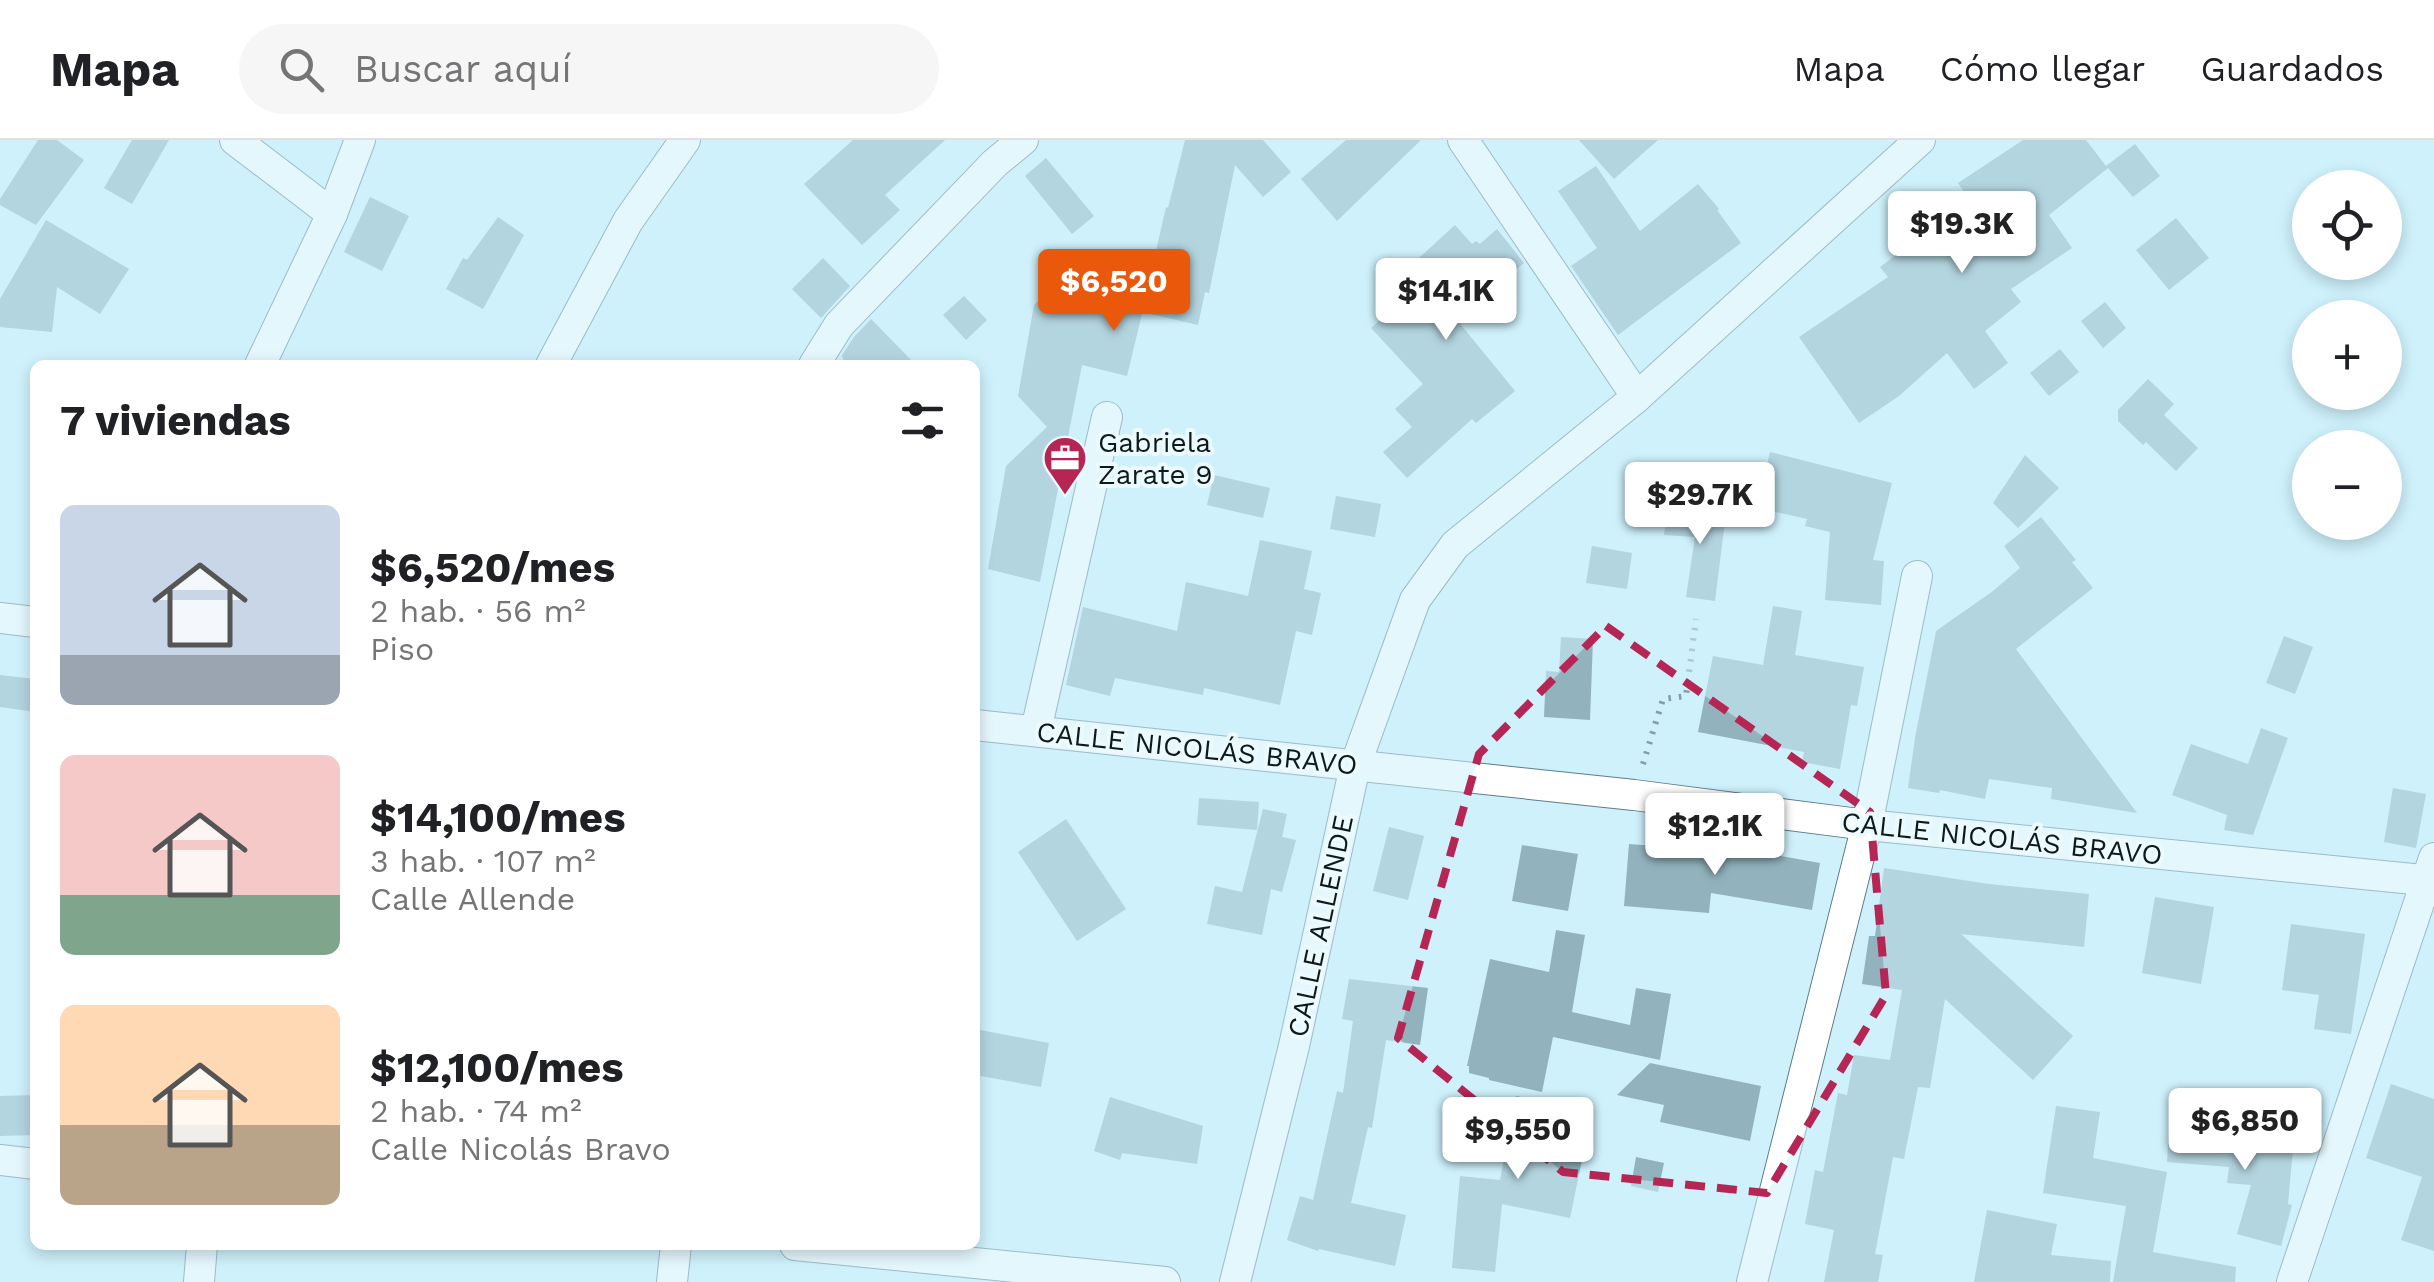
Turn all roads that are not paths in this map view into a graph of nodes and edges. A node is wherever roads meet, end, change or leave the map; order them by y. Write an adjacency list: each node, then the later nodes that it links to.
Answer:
1 (234, 140): 7 (street)
2 (360, 140): 7 (street)
3 (685, 140): 9 (street)
4 (1023, 140): 10 (street)
5 (1463, 140): 11 (street)
6 (1920, 140): 11 (street, CALLE ALLENDE)
7 (332, 214): 8 (street)
8 (262, 360)
9 (554, 360)
10 (817, 360)
11 (1637, 397): 18 (street, CALLE ALLENDE)
12 (1107, 417): 17 (street)
13 (1918, 576): 19 (street)
14 (0, 618): 15 (street)
15 (30, 621)
16 (980, 725): 17 (street, CALLE NICOLÁS BRAVO)
17 (1036, 730): 18 (street, CALLE NICOLÁS BRAVO)
18 (1354, 766): 19 (street, CALLE NICOLÁS BRAVO); 29 (street, CALLE ALLENDE)
19 (1866, 825): 20 (street, CALLE NICOLÁS BRAVO); 30 (street)
20 (2432, 873): 31 (street)
21 (0, 1160): 22 (street)
22 (30, 1163)
23 (201, 1250): 26 (street)
24 (675, 1250): 27 (street)
25 (845, 1250): 28 (street)
26 (198, 1282)
27 (672, 1282)
28 (1165, 1282)
29 (1235, 1282)
30 (1752, 1282)
31 (2292, 1282)

